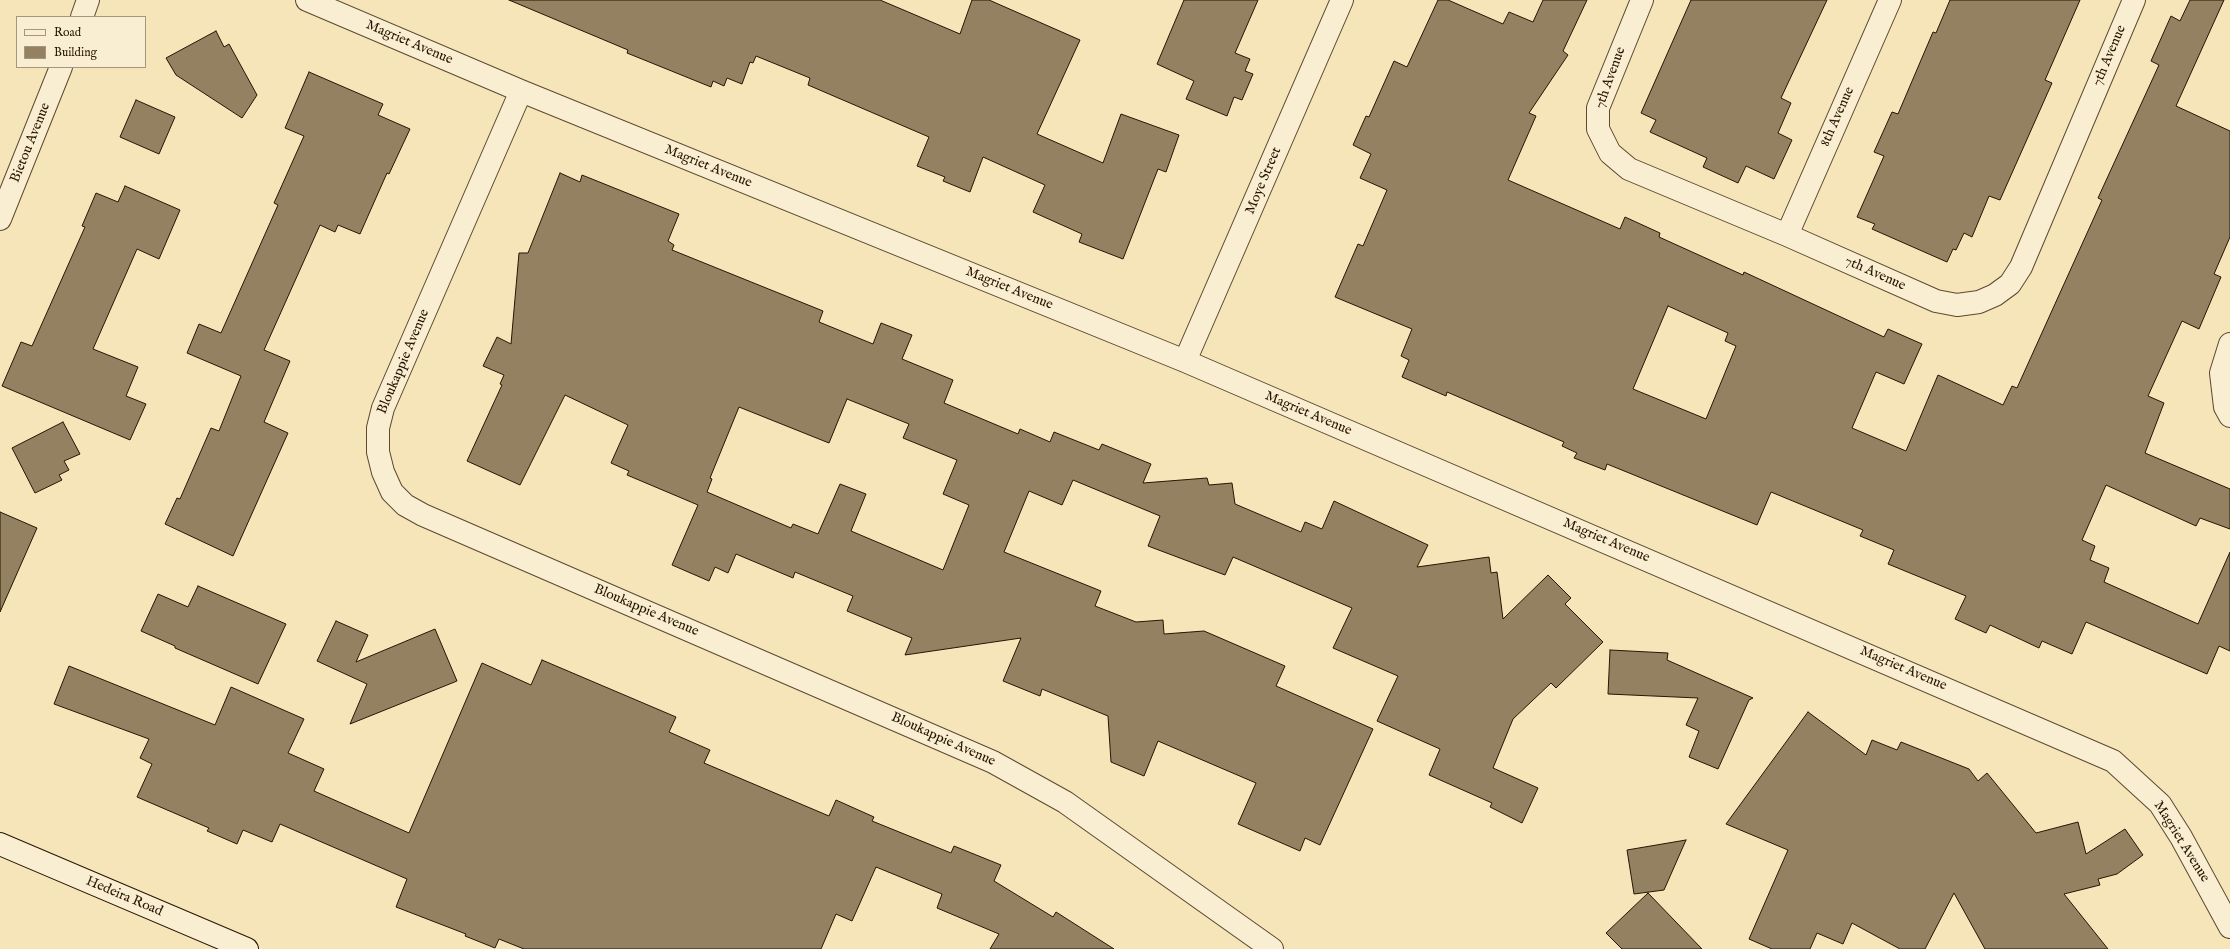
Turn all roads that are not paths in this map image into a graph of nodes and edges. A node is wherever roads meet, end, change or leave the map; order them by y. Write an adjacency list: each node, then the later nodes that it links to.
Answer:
1 (88, 0): 7 (street)
2 (308, 0): 9 (street, Magriet Avenue)
3 (1342, 0): 13 (street, Moye Street)
4 (1642, 0): 11 (street, 7th Avenue)
5 (1890, 0): 11 (street, 8th Avenue)
6 (2134, 0): 11 (street, 7th Avenue)
7 (82, 16)
8 (61, 68): 10 (street, Bietou Avenue)
9 (521, 91): 13 (street, Magriet Avenue); 18 (street, Bloukappie Avenue)
10 (0, 219)
11 (1787, 235)
12 (2230, 344): 14 (street)
13 (1186, 361): 16 (street, Magriet Avenue)
14 (2230, 416)
15 (0, 844): 17 (street, Hedeira Road)
16 (2230, 927)
17 (247, 949)
18 (1272, 949)

